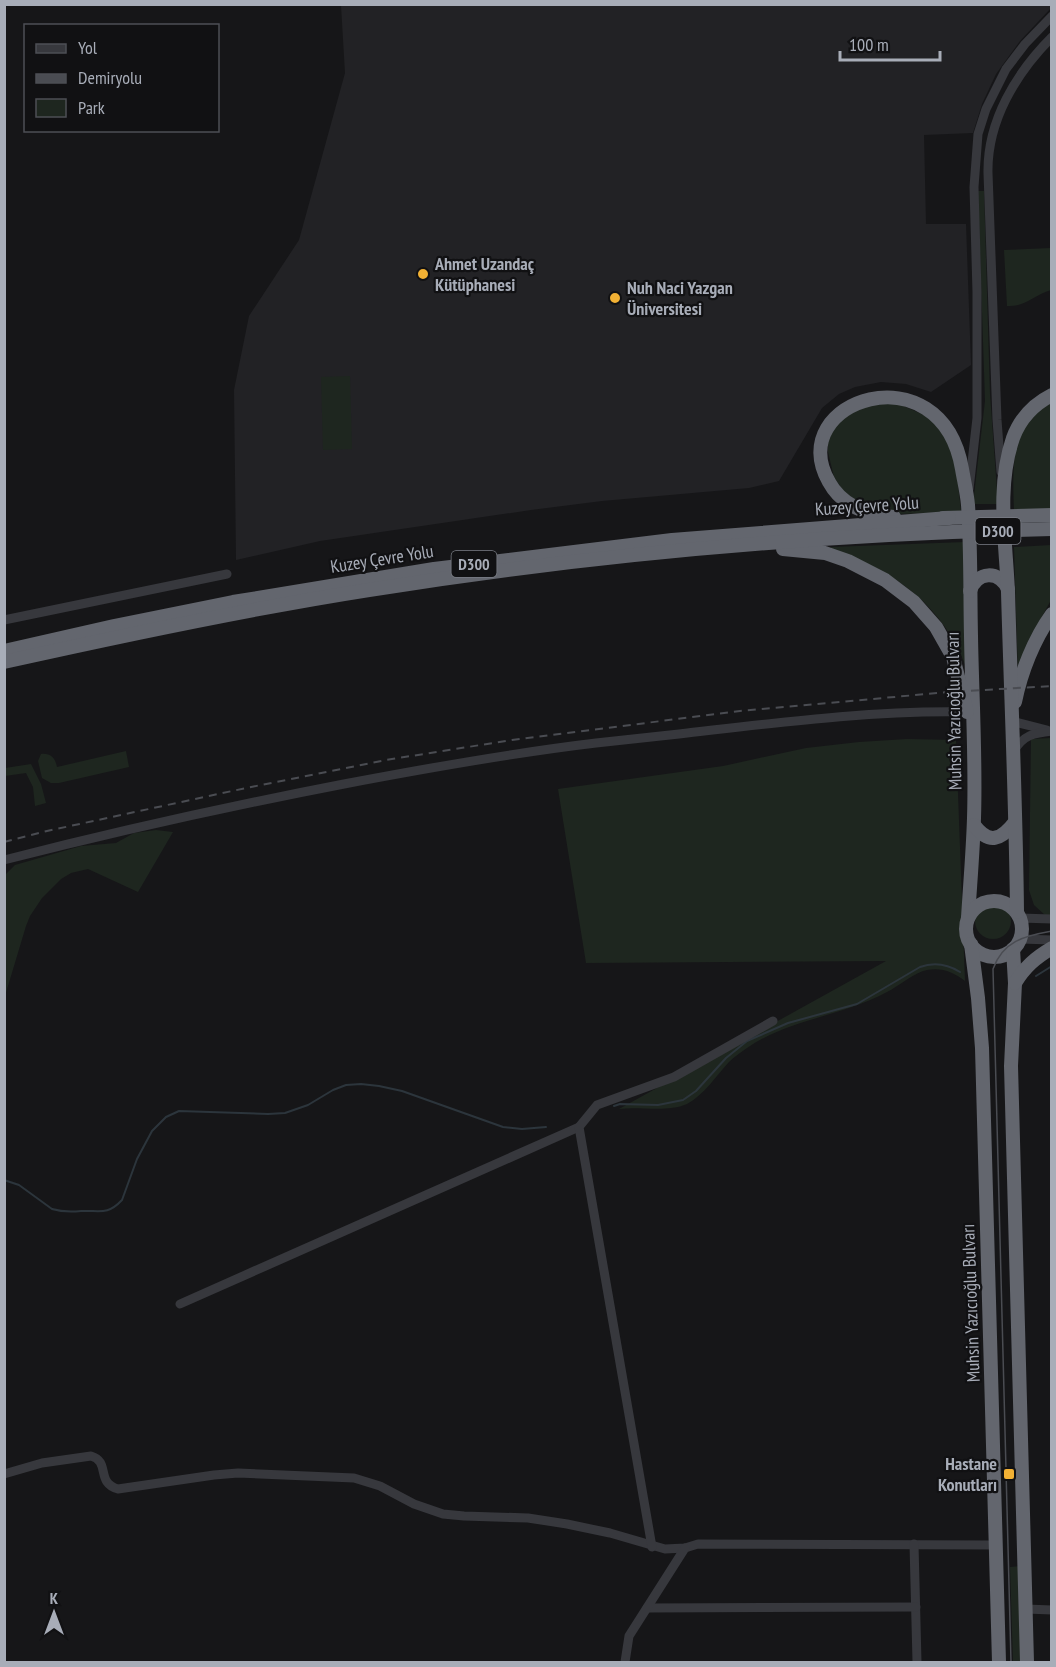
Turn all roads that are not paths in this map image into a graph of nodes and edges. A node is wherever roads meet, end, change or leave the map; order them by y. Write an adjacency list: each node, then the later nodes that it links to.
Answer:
1 (1052, 16): 5 (street)
2 (1052, 37): 4 (street)
3 (1052, 395): 4 (highway)
4 (1003, 499): 10 (highway)
5 (968, 504): 6 (highway, Muhsin Yazıcıoğlu Bulvarı); 11 (highway, Muhsin Yazıcıoğlu Bulvarı)
6 (949, 518): 7 (highway, D300); 14 (highway, Kuzey Çevre Yolu / D300)
7 (1050, 521): 8 (highway, Kuzey Çevre Yolu / D300)
8 (649, 554): 15 (highway, Kuzey Çevre Yolu / D300); 16 (highway)
9 (227, 574): 13 (street)
10 (1008, 589): 11 (highway); 17 (highway)
11 (970, 592): 18 (highway, Muhsin Yazıcıoğlu Bulvarı)
12 (1052, 614): 17 (highway)
13 (4, 620)
14 (4, 651)
15 (4, 662)
16 (968, 712): 18 (highway); 23 (street)
17 (1011, 721): 19 (street); 20 (highway)
18 (973, 731): 22 (highway, Muhsin Yazıcıoğlu Bulvarı)
19 (1050, 731): 20 (street)
20 (1012, 753): 21 (highway)
21 (1015, 822): 22 (highway); 24 (highway)
22 (974, 825): 25 (highway, Muhsin Yazıcıoğlu Bulvarı)
23 (4, 860)
24 (1018, 915): 25 (highway); 26 (street); 29 (highway)
25 (968, 918): 28 (highway)
26 (1052, 919)
27 (1052, 940): 29 (street)
28 (970, 944): 29 (highway); 37 (highway, Muhsin Yazıcıoğlu Bulvarı)
29 (1016, 944): 31 (highway)
30 (1052, 948): 31 (highway)
31 (1015, 982): 42 (highway)
32 (773, 1021): 33 (street)
33 (579, 1127): 34 (street); 38 (street)
34 (180, 1304)
35 (4, 1474): 38 (street)
36 (914, 1545): 37 (street); 39 (street); 40 (street)
37 (996, 1545): 46 (highway, Muhsin Yazıcıoğlu Bulvarı)
38 (652, 1546): 39 (street)
39 (685, 1548): 41 (street)
40 (916, 1607): 41 (street); 45 (street)
41 (647, 1608): 44 (street)
42 (1026, 1609): 43 (street); 47 (highway)
43 (1052, 1610)
44 (625, 1662)
45 (917, 1662)
46 (999, 1662)
47 (1027, 1662)

